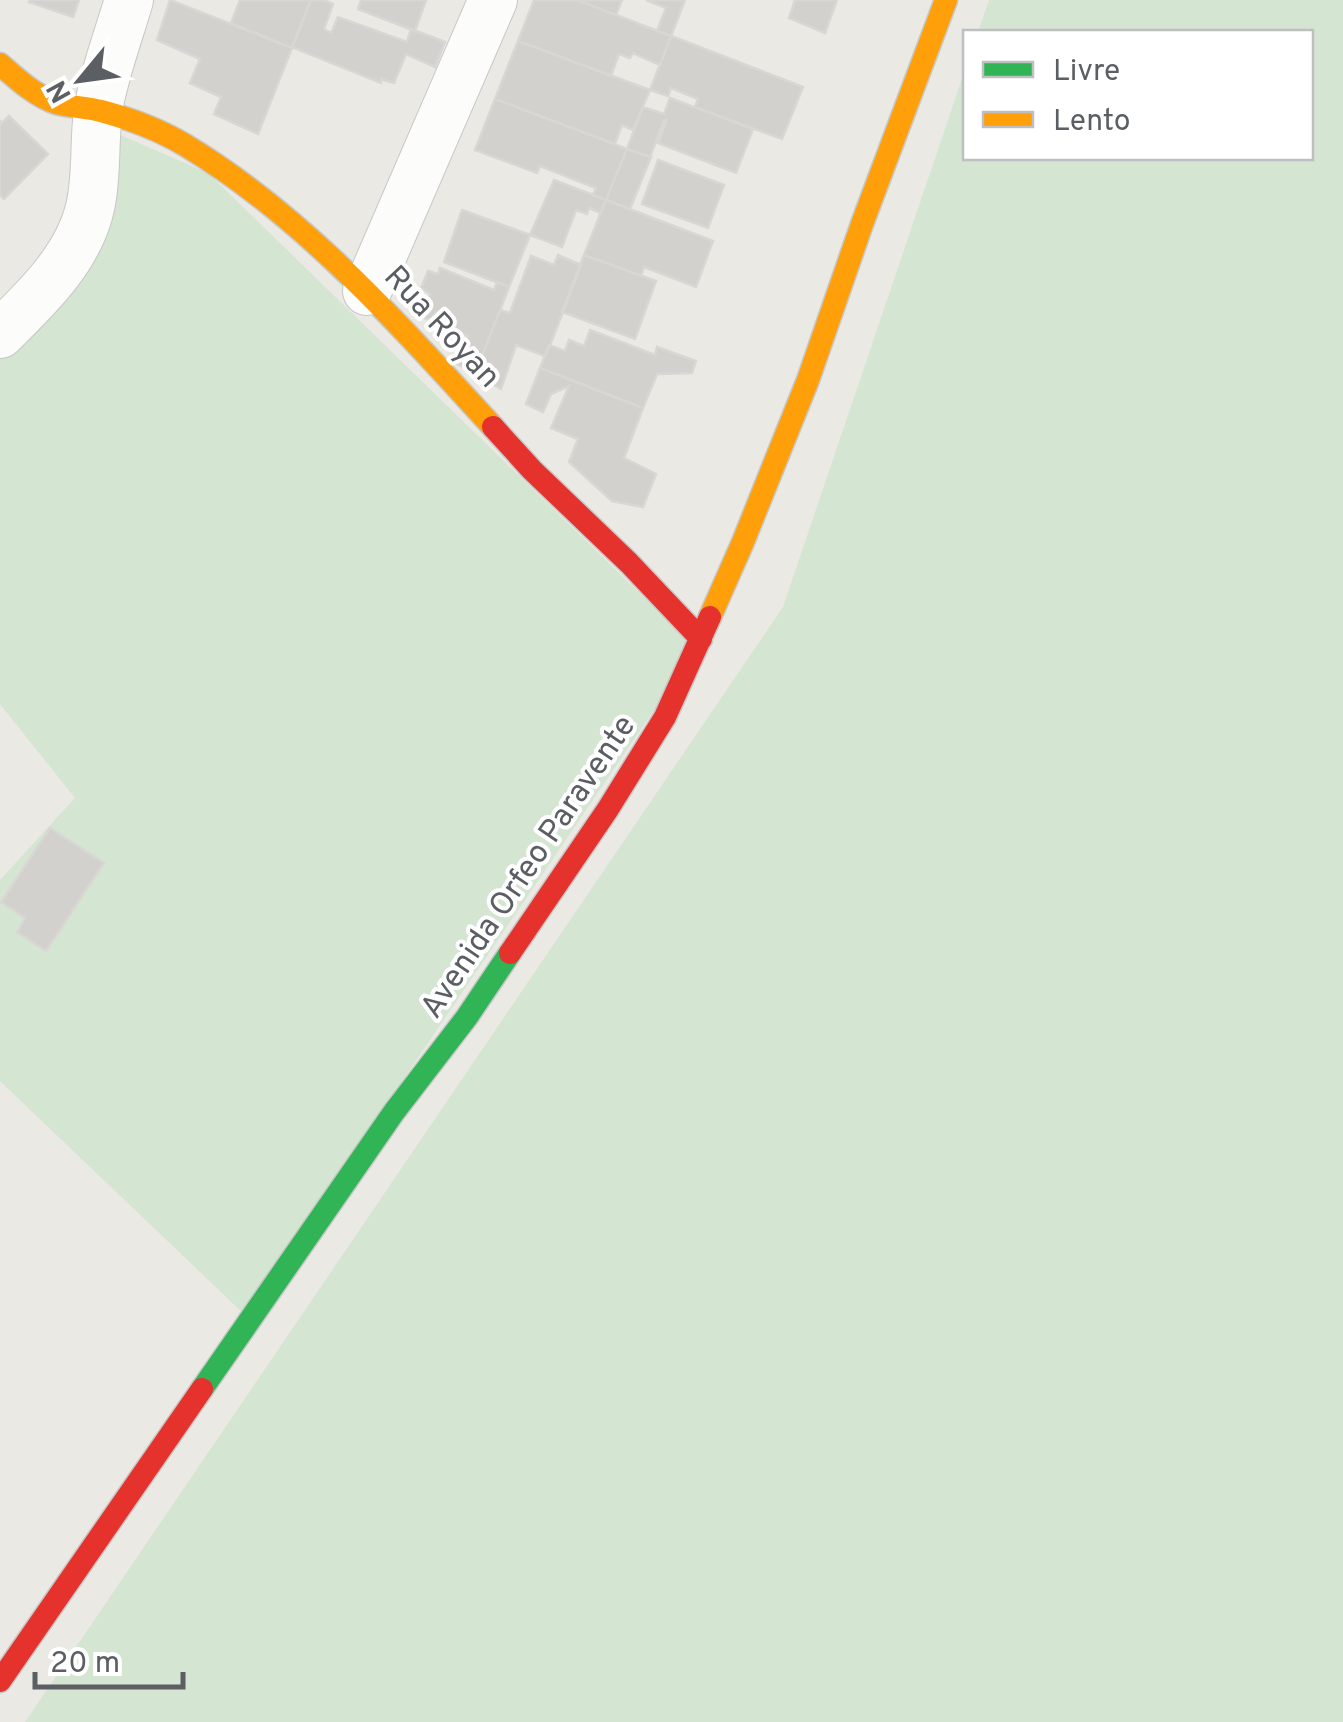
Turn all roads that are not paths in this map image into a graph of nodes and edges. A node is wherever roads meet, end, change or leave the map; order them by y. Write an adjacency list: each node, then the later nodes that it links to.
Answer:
1 (129, 0): 5 (street)
2 (494, 0): 6 (street)
3 (946, 0): 8 (main road, Avenida Orfeo Paravente)
4 (0, 64): 5 (main road, Rua Royan)
5 (98, 110): 6 (main road, Rua Royan); 7 (street)
6 (368, 292): 8 (main road, Rua Royan)
7 (0, 334)
8 (701, 639): 9 (main road, Avenida Orfeo Paravente)
9 (0, 1681)

